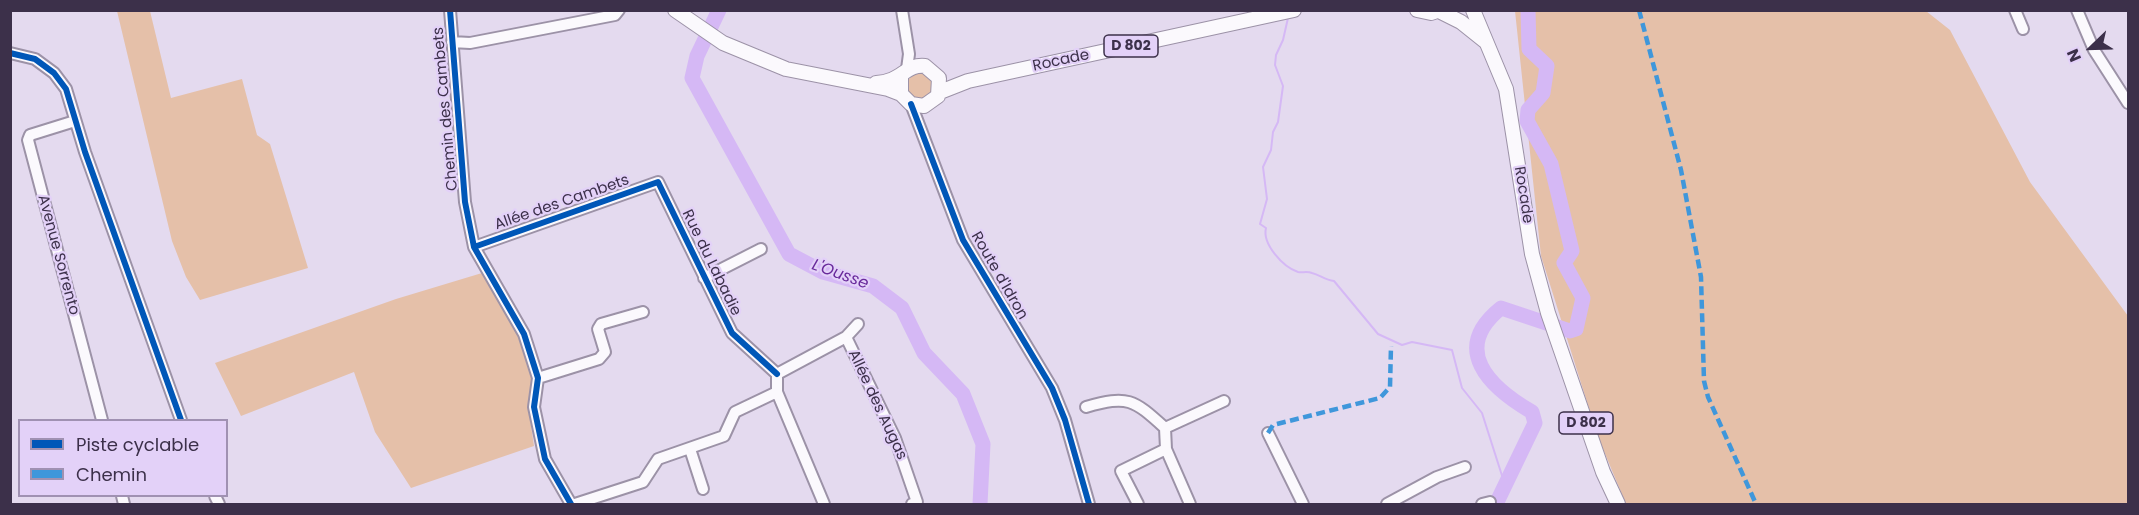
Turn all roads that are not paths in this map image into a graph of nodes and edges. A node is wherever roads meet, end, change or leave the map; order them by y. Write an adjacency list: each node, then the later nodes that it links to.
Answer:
1 (450, 10): 12 (street, Chemin des Cambets)
2 (619, 10): 12 (street)
3 (675, 10): 18 (main road)
4 (902, 10): 14 (street)
5 (1294, 10): 19 (main road, Rocade / D 802)
6 (1417, 10): 10 (main road)
7 (1473, 10): 13 (main road, D 802)
8 (2015, 10): 11 (street)
9 (2077, 10): 21 (street)
10 (1440, 11): 13 (main road)
11 (2023, 29)
12 (452, 42): 26 (street, Chemin des Cambets)
13 (1488, 43): 53 (main road, Rocade / D 802)
14 (908, 44): 16 (street); 17 (street)
15 (10, 53): 23 (street)
16 (925, 66): 17 (main road); 19 (main road)
17 (904, 73): 18 (main road); 20 (main road)
18 (853, 82): 20 (main road)
19 (939, 85): 22 (main road)
20 (906, 99): 22 (main road); 24 (street, Route d'Idron)
21 (2128, 103)
22 (930, 104): 24 (street)
23 (75, 121): 37 (street, Avenue Sorrento); 38 (street)
24 (922, 130): 48 (street, Route d'Idron)
25 (658, 182): 26 (street, Allée des Cambets); 28 (street, Rue du Labadie)
26 (474, 247): 33 (street, Chemin des Cambets)
27 (761, 249): 28 (street)
28 (704, 278): 32 (street, Rue du Labadie)
29 (644, 312): 33 (street)
30 (858, 324): 31 (street)
31 (846, 337): 32 (street); 47 (street, Allée des Augas)
32 (777, 374): 34 (street)
33 (538, 378): 45 (street, Chemin des Cambets)
34 (777, 392): 41 (street); 46 (street)
35 (1224, 401): 39 (street)
36 (1086, 407): 39 (street)
37 (102, 419)
38 (181, 419)
39 (1165, 428): 42 (street)
40 (1268, 433): 51 (street)
41 (690, 449): 44 (street); 45 (street)
42 (1166, 449): 49 (street); 50 (street)
43 (1465, 466): 52 (street)
44 (703, 489)
45 (573, 504)
46 (824, 504)
47 (912, 504)
48 (1089, 504)
49 (1138, 504)
50 (1191, 504)
51 (1303, 504)
52 (1387, 504)
53 (1618, 504)

